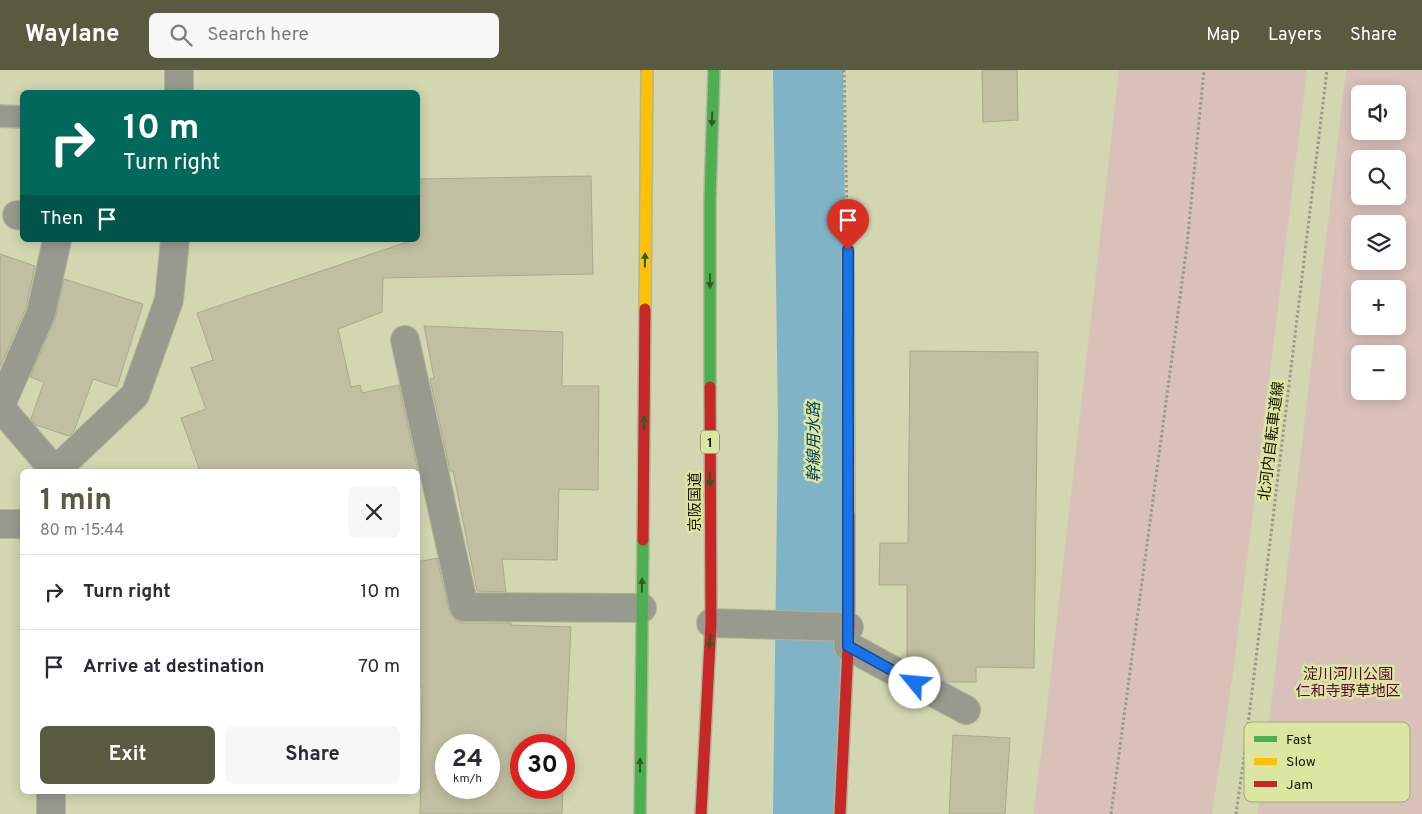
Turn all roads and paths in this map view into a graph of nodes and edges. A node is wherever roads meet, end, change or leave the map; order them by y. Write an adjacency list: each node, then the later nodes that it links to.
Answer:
1 (179, 70): 7 (street)
2 (647, 70): 19 (main road, one-way to 2)
3 (714, 70): 20 (main road, 京阪国道 / 1, one-way to 20)
4 (844, 70): 12 (path)
5 (1204, 70): 30 (path)
6 (1327, 70): 23 (path, 北河内自転車道線)
7 (178, 90)
8 (0, 116): 9 (lane)
9 (20, 117)
10 (57, 242): 14 (street)
11 (175, 242): 16 (street)
12 (848, 250): 21 (main road)
13 (405, 340): 19 (street)
14 (0, 407): 15 (street)
15 (53, 469)
16 (57, 469)
17 (0, 524): 18 (street)
18 (20, 524)
19 (642, 608): 27 (main road, one-way to 19)
20 (711, 622): 21 (street); 28 (main road, 京阪国道 / 1, one-way to 28)
21 (849, 636): 22 (street); 29 (main road)
22 (966, 710)
23 (1248, 722)
24 (1244, 758): 31 (path, 北河内自転車道線)
25 (51, 794): 26 (street)
26 (51, 814)
27 (640, 814)
28 (701, 814)
29 (840, 814)
30 (1111, 814)
31 (1236, 814)

